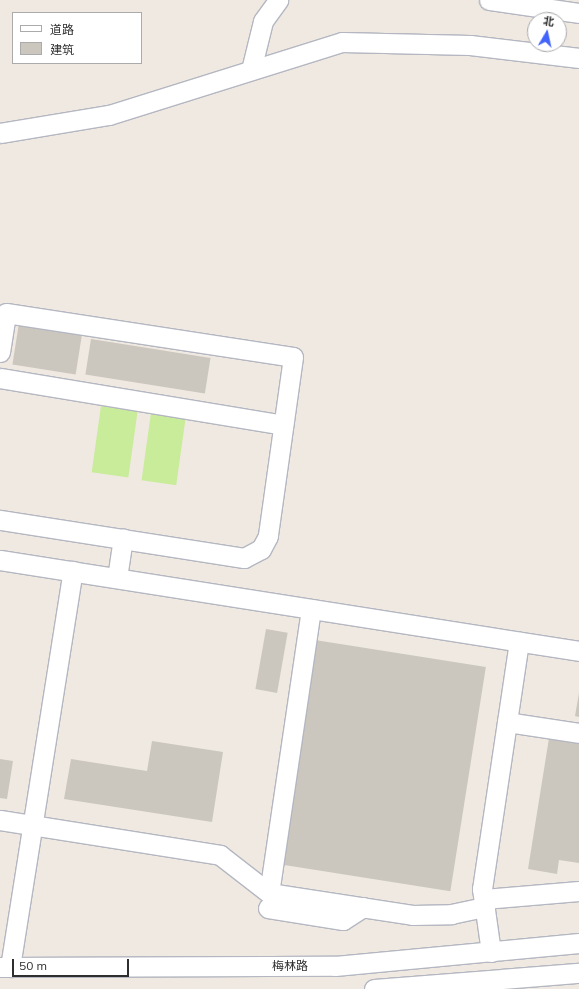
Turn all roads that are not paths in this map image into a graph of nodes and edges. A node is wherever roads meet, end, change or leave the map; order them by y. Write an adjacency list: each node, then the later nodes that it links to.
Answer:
1 (278, 0): 6 (street)
2 (488, 0): 3 (street)
3 (522, 2): 4 (street)
4 (579, 13)
5 (579, 58): 6 (street)
6 (251, 70): 7 (street)
7 (0, 133)
8 (0, 352): 10 (street)
9 (0, 378): 10 (street)
10 (283, 425): 12 (street)
11 (0, 520): 12 (street)
12 (123, 538): 15 (street)
13 (0, 560): 14 (street)
14 (73, 571): 15 (street); 22 (street)
15 (117, 578): 16 (street)
16 (311, 609): 17 (street); 24 (street)
17 (519, 642): 18 (street); 19 (street)
18 (579, 651)
19 (507, 722): 20 (street); 25 (street)
20 (579, 733)
21 (0, 820): 22 (street)
22 (33, 825): 24 (street); 28 (street)
23 (579, 891): 25 (street)
24 (268, 900): 25 (street)
25 (484, 903): 27 (street)
26 (579, 943): 27 (street, 梅林路)
27 (491, 952): 28 (street, 梅林路)
28 (5, 967)
29 (579, 973): 30 (street)
30 (374, 989)

